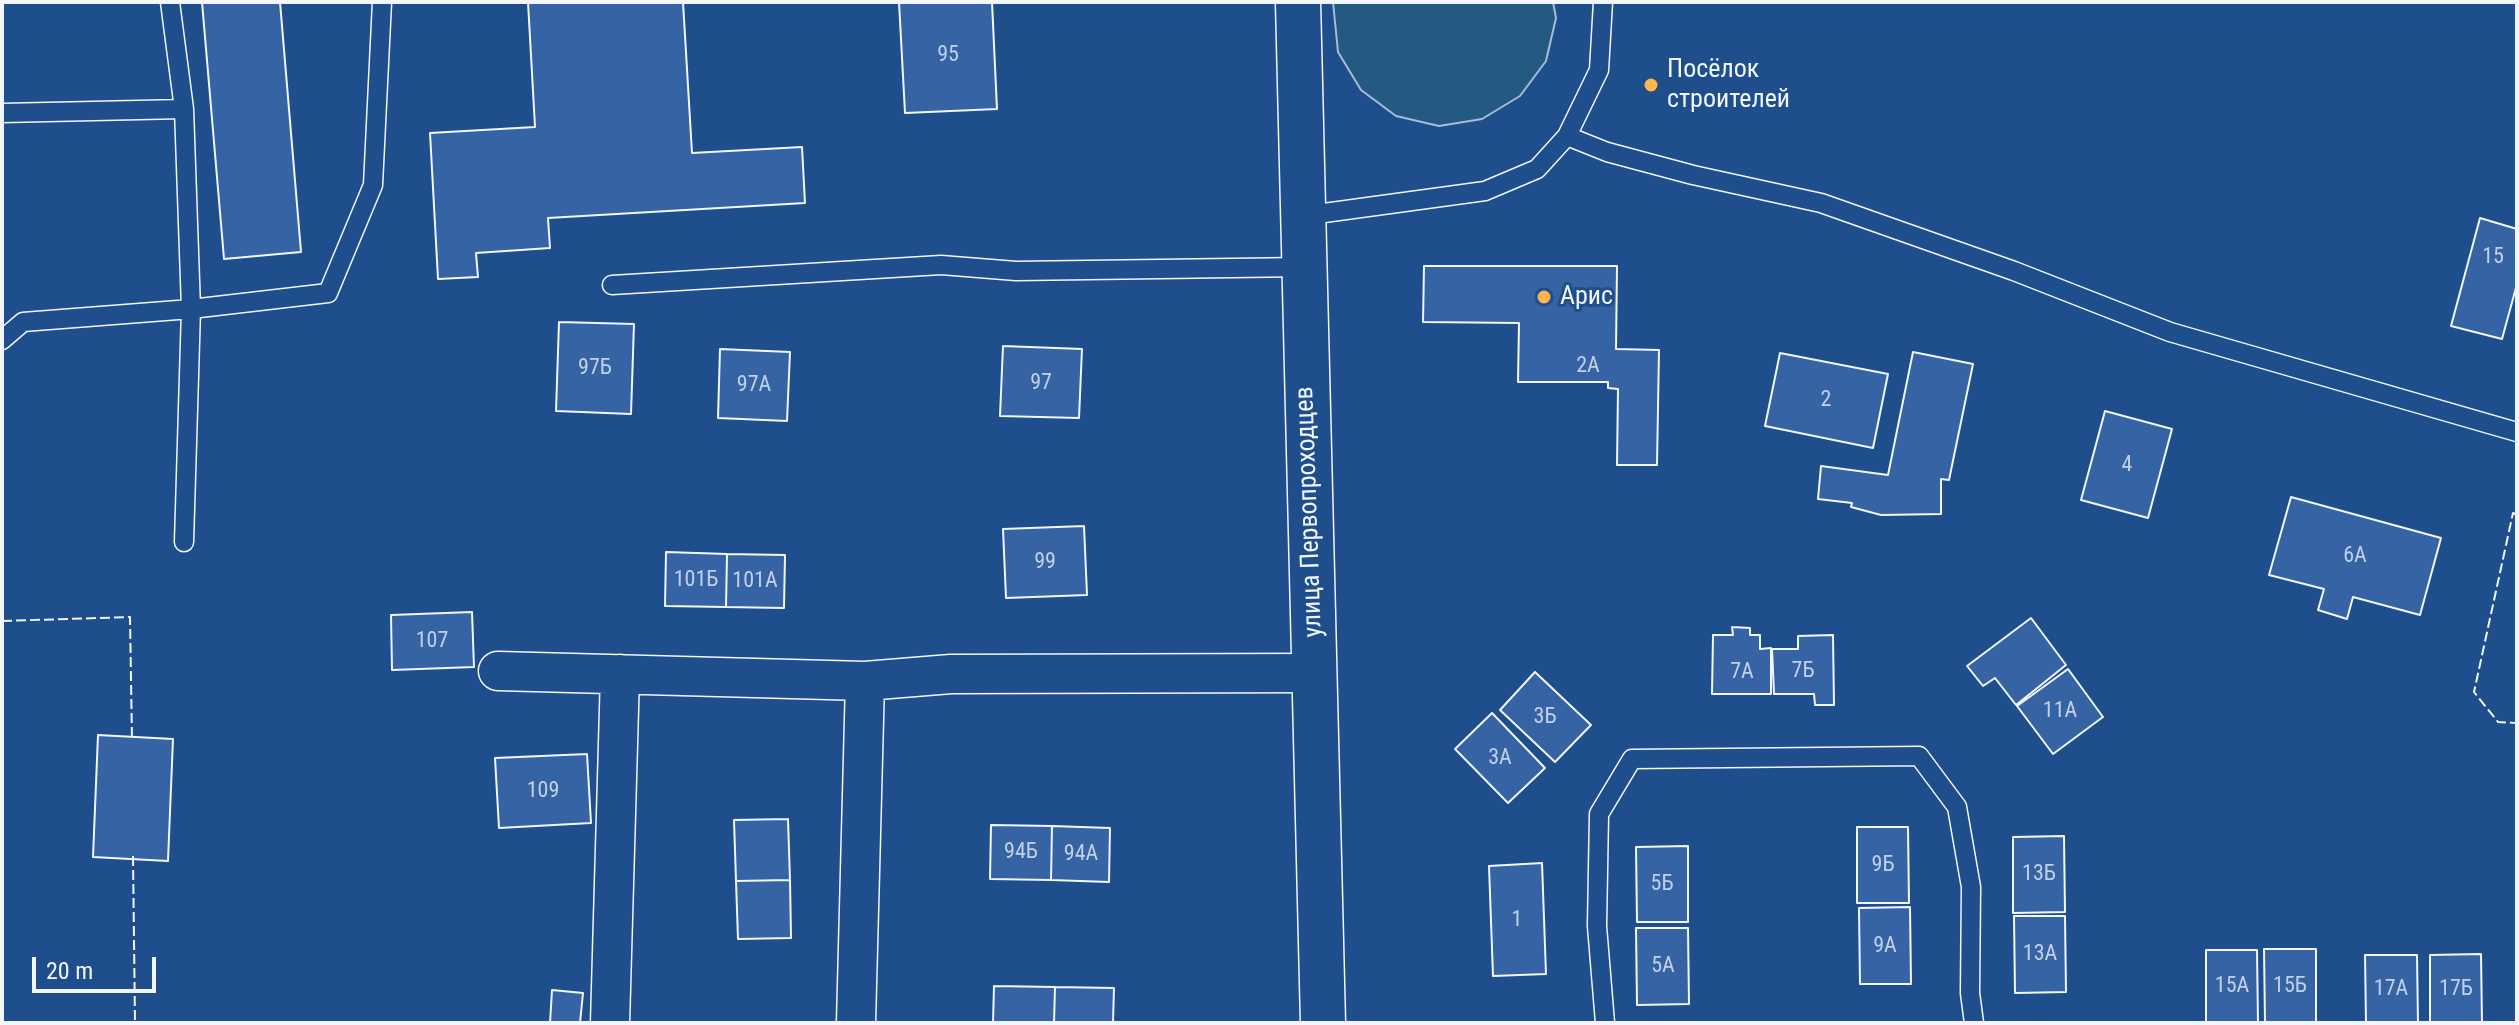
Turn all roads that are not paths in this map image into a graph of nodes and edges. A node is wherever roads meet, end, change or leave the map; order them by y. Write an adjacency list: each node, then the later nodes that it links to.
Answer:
1 (170, 2): 5 (lane)
2 (382, 2): 11 (lane)
3 (1298, 2): 8 (street, улица Первопроходцев)
4 (1603, 2): 7 (lane)
5 (184, 109): 6 (lane); 11 (lane)
6 (2, 113)
7 (1567, 136): 8 (lane); 13 (lane)
8 (1302, 216): 9 (street, улица Первопроходцев)
9 (1304, 267): 10 (lane); 16 (street, улица Первопроходцев)
10 (612, 285)
11 (191, 309): 12 (lane); 14 (lane)
12 (2, 340)
13 (2517, 432)
14 (184, 542)
15 (498, 671): 17 (street)
16 (1315, 673): 18 (street); 21 (street, улица Первопроходцев)
17 (620, 674): 18 (street); 19 (street)
18 (865, 681): 20 (street)
19 (610, 1023)
20 (856, 1023)
21 (1323, 1023)
22 (1605, 1023): 23 (lane)
23 (1974, 1023)

